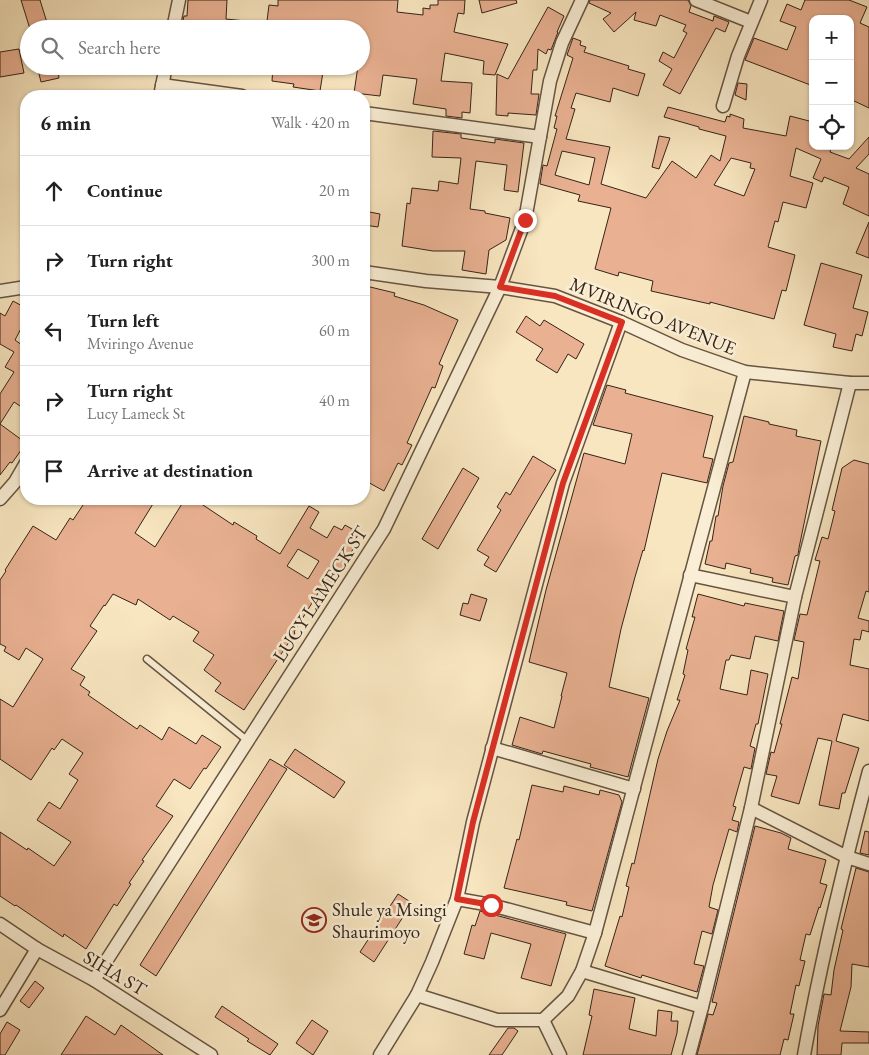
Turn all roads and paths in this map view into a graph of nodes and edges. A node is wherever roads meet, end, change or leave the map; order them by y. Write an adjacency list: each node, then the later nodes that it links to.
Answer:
1 (179, 0): 5 (street)
2 (582, 0): 11 (street, LUCY LAMECK ST)
3 (696, 0): 6 (street)
4 (761, 0): 6 (street)
5 (175, 20)
6 (751, 22): 9 (street)
7 (164, 75): 8 (street)
8 (161, 90)
9 (723, 106)
10 (370, 114): 11 (street)
11 (540, 137): 13 (street, LUCY LAMECK ST)
12 (370, 273): 13 (street, MVIRINGO AVENUE)
13 (500, 287): 16 (street, MVIRINGO AVENUE); 25 (street, LUCY LAMECK ST)
14 (20, 288): 15 (street)
15 (0, 291)
16 (622, 322): 17 (street, MVIRINGO AVENUE); 26 (street)
17 (745, 372): 18 (street, MVIRINGO AVENUE); 22 (street)
18 (850, 383): 19 (street, MVIRINGO AVENUE); 23 (street)
19 (869, 383)
20 (20, 473): 21 (street)
21 (0, 499)
22 (690, 575): 23 (street); 28 (street)
23 (795, 597): 29 (street)
24 (147, 659): 25 (lane)
25 (248, 741): 37 (street, LUCY LAMECK ST)
26 (492, 748): 28 (street); 32 (street)
27 (869, 772): 30 (street)
28 (634, 789): 34 (street)
29 (751, 808): 30 (street); 39 (street)
30 (847, 857): 31 (street); 46 (street)
31 (869, 864)
32 (457, 899): 34 (street); 38 (street)
33 (0, 924): 35 (street, SIHA ST)
34 (595, 933): 36 (street)
35 (37, 949): 37 (street, SIHA ST); 40 (street)
36 (582, 971): 39 (street); 41 (street)
37 (94, 980): 42 (street, SIHA ST)
38 (417, 994): 41 (street); 43 (street)
39 (702, 1007): 45 (street)
40 (0, 1010)
41 (544, 1020): 44 (street)
42 (210, 1055)
43 (380, 1055)
44 (560, 1055)
45 (689, 1055)
46 (804, 1055)

